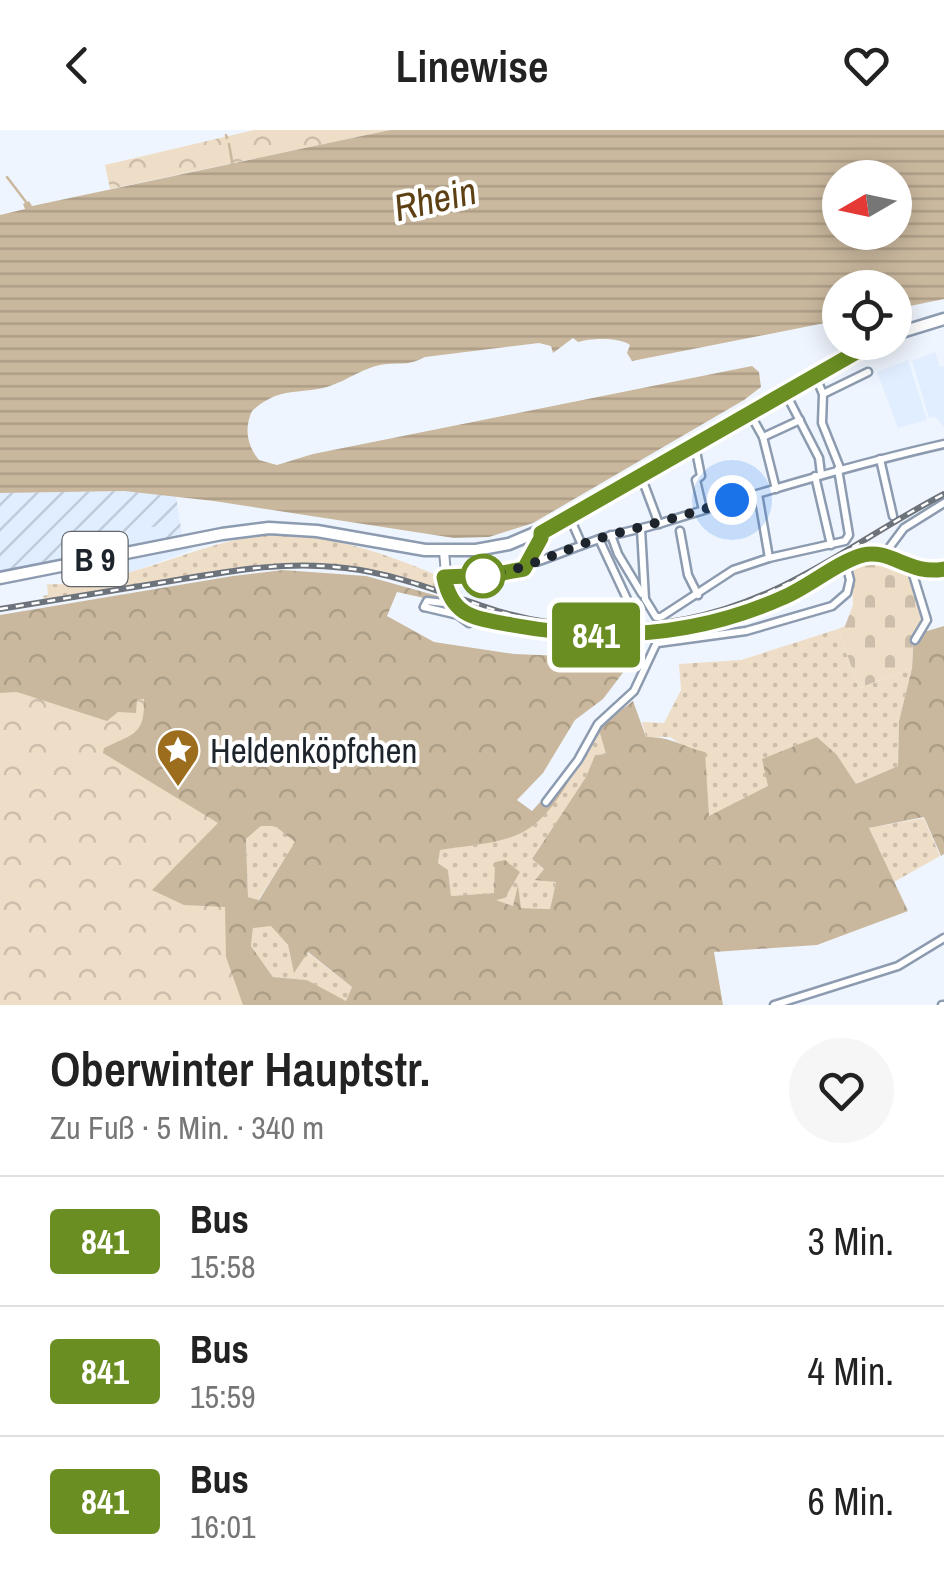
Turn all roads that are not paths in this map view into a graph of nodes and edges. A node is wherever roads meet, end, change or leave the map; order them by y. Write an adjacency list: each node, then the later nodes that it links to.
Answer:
1 (944, 318): 2 (main road)
2 (912, 328)
3 (842, 360): 5 (main road, B 9)
4 (868, 372): 7 (street)
5 (815, 375): 6 (main road, B 9); 7 (street)
6 (785, 391): 8 (main road, B 9); 9 (street)
7 (823, 394): 14 (street)
8 (749, 412): 10 (street); 11 (main road, B 9)
9 (800, 420): 10 (street); 15 (street)
10 (764, 436): 17 (street)
11 (694, 444): 16 (main road, B 9); 20 (street)
12 (944, 444): 13 (street)
13 (880, 459): 14 (street); 21 (street)
14 (839, 469): 15 (street); 30 (street)
15 (818, 475): 17 (street); 30 (street)
16 (641, 476): 22 (main road, B 9); 23 (street)
17 (776, 488): 18 (street)
18 (758, 494): 20 (street); 33 (street)
19 (944, 503): 32 (street)
20 (701, 511): 23 (street)
21 (893, 516)
22 (570, 518): 26 (main road, B 9); 29 (street)
23 (659, 524): 24 (street)
24 (641, 529): 27 (street); 42 (street)
25 (680, 532): 40 (street)
26 (541, 533): 31 (main road, B 9); 36 (street)
27 (611, 535): 28 (street); 42 (street)
28 (598, 540): 29 (street); 41 (street)
29 (582, 545): 36 (street)
30 (831, 545): 33 (street)
31 (444, 551): 38 (street); 39 (main road, B 9)
32 (883, 556): 34 (street); 35 (street)
33 (770, 558): 40 (street)
34 (846, 564): 45 (street); 45 (street)
35 (911, 568): 37 (street); 46 (street)
36 (524, 569): 38 (street)
37 (944, 569)
38 (444, 577): 43 (street)
39 (0, 578)
40 (698, 595): 42 (street)
41 (628, 600)
42 (645, 600)
43 (453, 604): 44 (street); 45 (street)
44 (469, 623)
45 (658, 638): 47 (street)
46 (915, 640)
47 (546, 802)
48 (944, 938): 49 (street)
49 (784, 1004): 50 (street)
50 (774, 1005)

